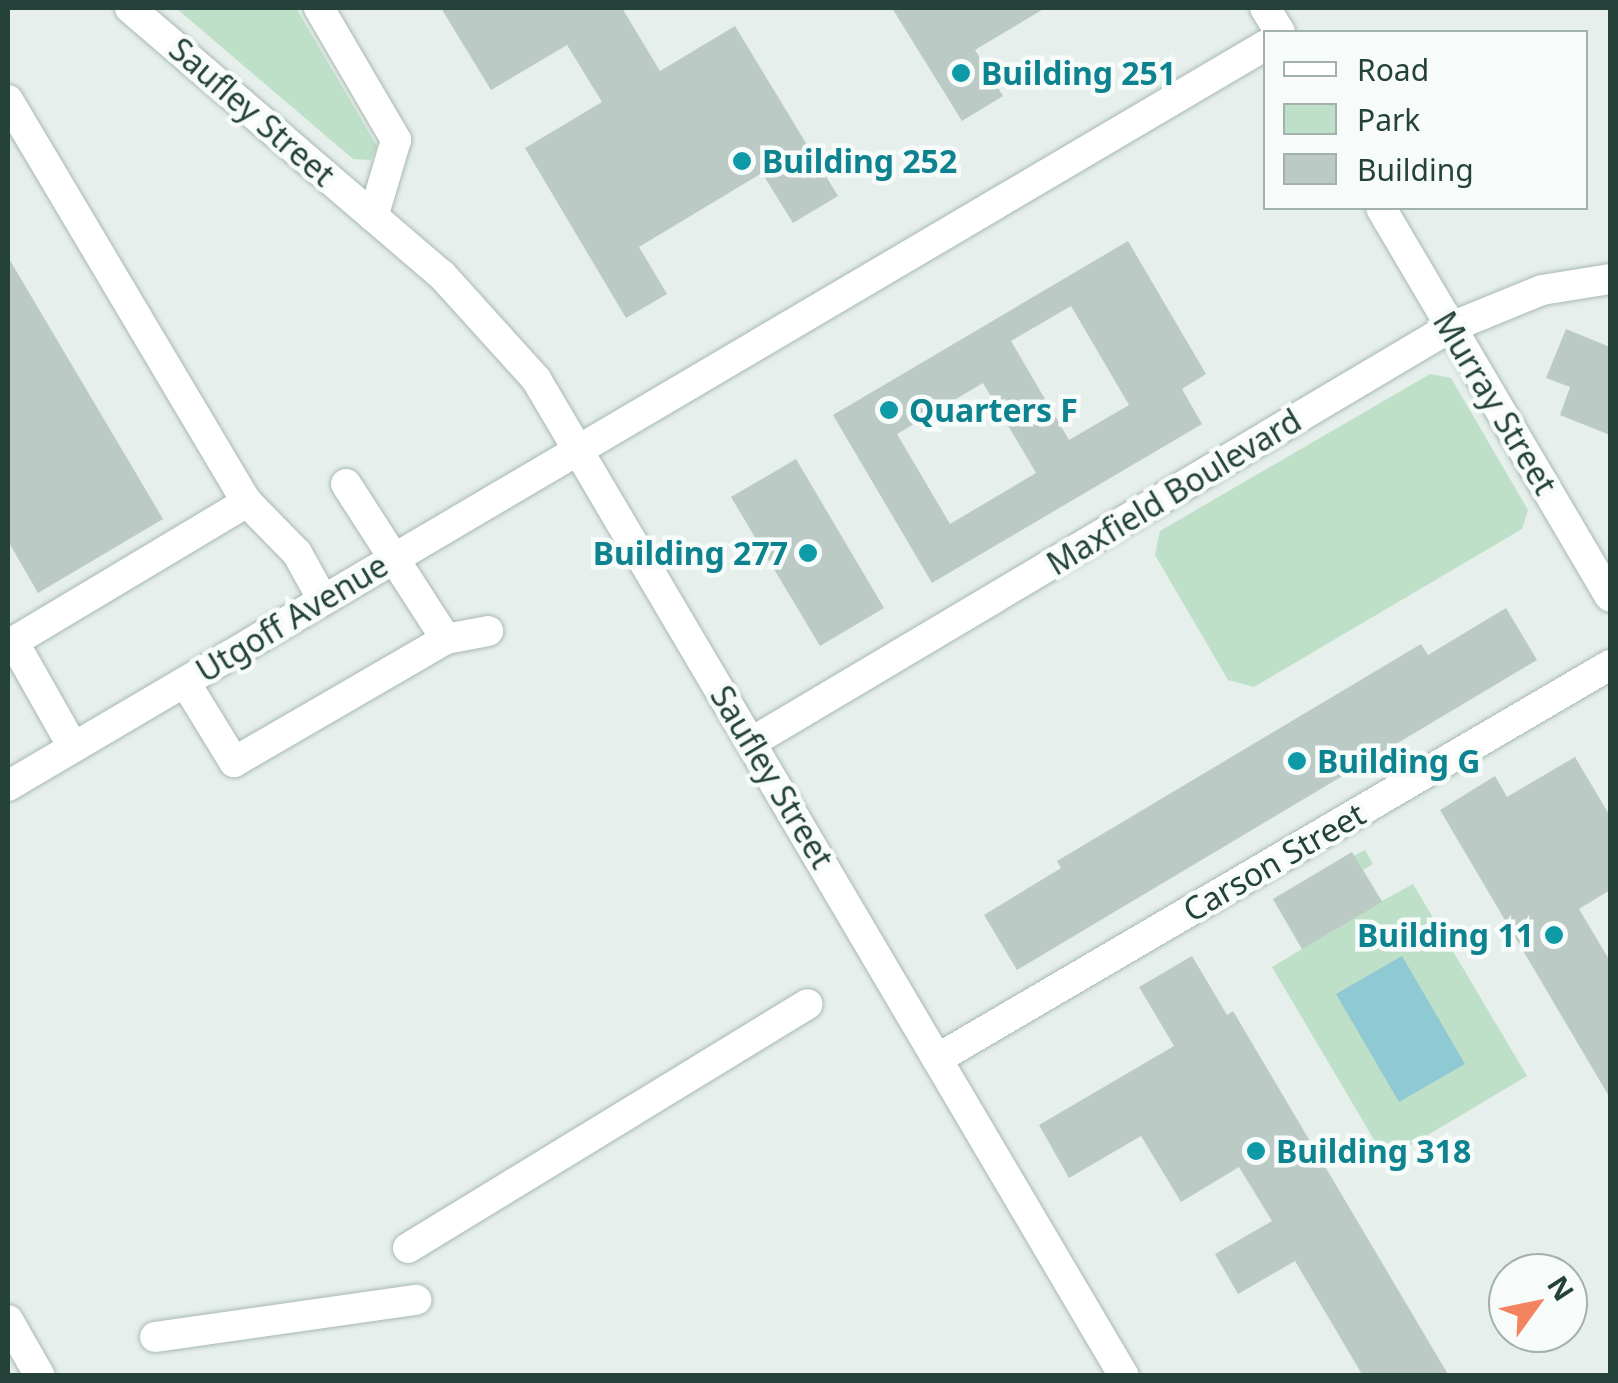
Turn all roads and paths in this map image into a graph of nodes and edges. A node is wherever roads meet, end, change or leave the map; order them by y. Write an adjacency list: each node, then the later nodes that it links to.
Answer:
1 (130, 8): 8 (street, Saufley Street)
2 (319, 8): 8 (street, Saufley Street)
3 (1265, 8): 4 (street)
4 (1279, 30)
5 (1263, 47): 11 (street, Utgoff Avenue)
6 (8, 100): 13 (street)
7 (1381, 210): 10 (street, Murray Street)
8 (373, 217): 11 (street, Saufley Street)
9 (1610, 279): 10 (street, Maxfield Boulevard)
10 (1450, 328): 15 (street, Murray Street); 22 (street, Maxfield Boulevard)
11 (576, 451): 14 (street, Utgoff Avenue); 22 (street, Saufley Street)
12 (346, 484): 14 (street)
13 (247, 502): 16 (street); 19 (street)
14 (390, 560): 16 (street, Utgoff Avenue); 18 (street)
15 (1610, 597)
16 (323, 600): 21 (street, Utgoff Avenue)
17 (488, 631): 18 (street)
18 (446, 639): 21 (street)
19 (10, 643): 23 (street)
20 (1610, 665): 26 (street, Carson Street)
21 (184, 682): 23 (street, Utgoff Avenue)
22 (752, 742): 26 (street, Saufley Street)
23 (73, 748): 24 (street, Utgoff Avenue)
24 (8, 786)
25 (807, 1004): 27 (street)
26 (937, 1060): 32 (street, Saufley Street)
27 (408, 1248)
28 (416, 1300): 30 (street)
29 (8, 1320): 31 (street)
30 (155, 1337)
31 (40, 1376)
32 (1124, 1376)

